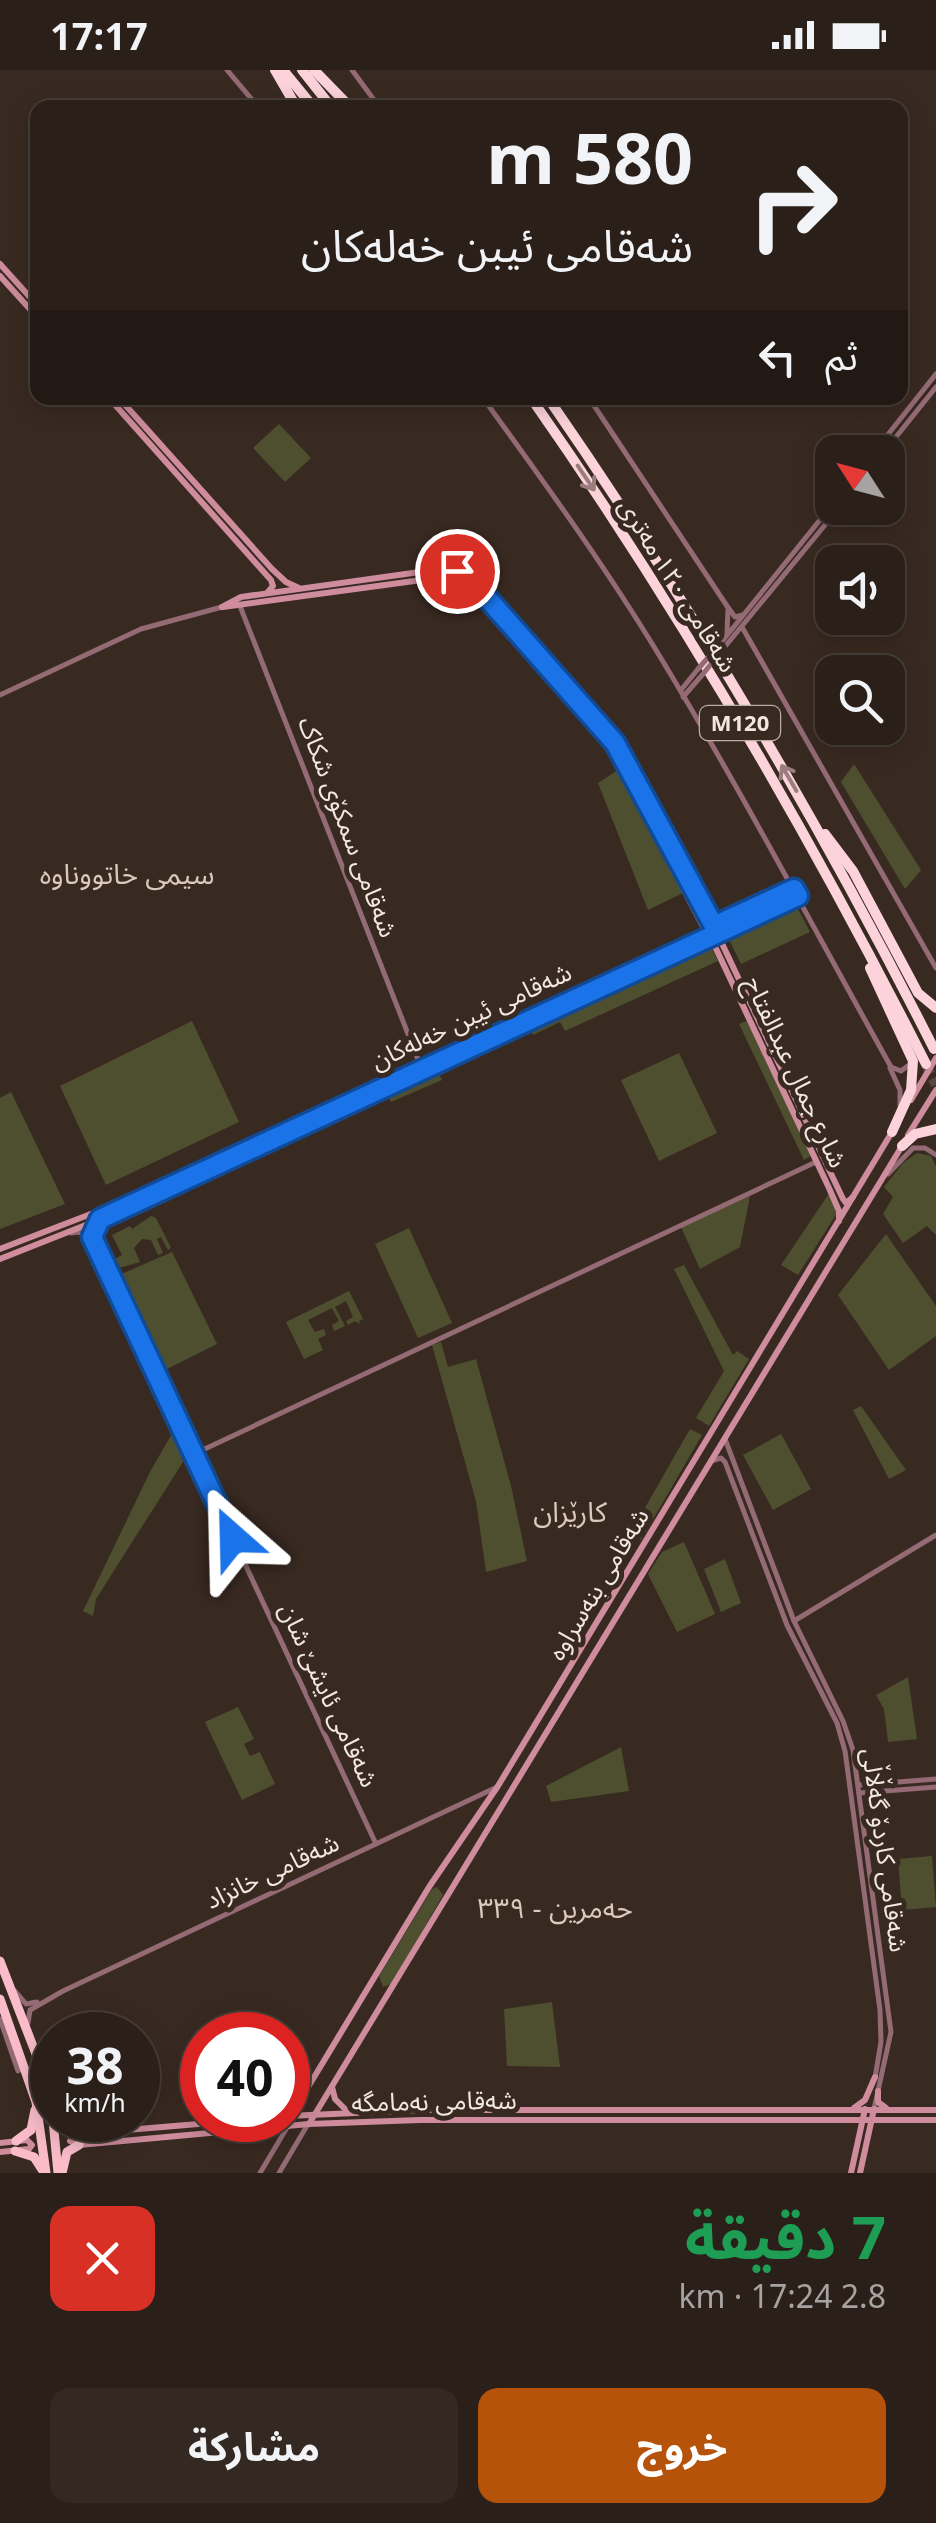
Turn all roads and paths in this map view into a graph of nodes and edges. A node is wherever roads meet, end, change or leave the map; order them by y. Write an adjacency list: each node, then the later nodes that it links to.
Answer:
1 (227, 70): 7 (street)
2 (274, 70): 8 (highway)
3 (283, 70): 9 (highway)
4 (302, 70): 10 (highway)
5 (314, 70): 11 (highway)
6 (352, 70): 12 (street)
7 (252, 100)
8 (292, 100)
9 (307, 100)
10 (326, 100)
11 (343, 100)
12 (374, 100)
13 (0, 264): 15 (main road)
14 (0, 276): 16 (main road)
15 (30, 297)
16 (30, 309)
17 (936, 374): 25 (street)
18 (936, 387): 26 (street)
19 (115, 405): 27 (main road)
20 (125, 405): 27 (main road)
21 (488, 405): 43 (street)
22 (536, 405): 45 (highway, شەقامی ١٢٠ مەتری / M120, one-way to 45)
23 (553, 405): 46 (highway, شەقامی ١٢٠ مەتری / M120, one-way to 23)
24 (594, 405): 35 (street)
25 (888, 435)
26 (898, 435)
27 (167, 456): 31 (main road); 33 (main road)
28 (819, 525): 30 (street)
29 (822, 525): 30 (street)
30 (815, 532): 37 (street); 38 (street)
31 (303, 589): 32 (main road); 33 (main road)
32 (327, 589): 34 (main road); 48 (main road, شارع جمال عبدالفتاح)
33 (267, 594): 36 (main road)
34 (240, 606): 36 (main road); 61 (street, شەقامی سمکۆی شکاک)
35 (727, 606): 37 (street); 39 (street)
36 (222, 607): 44 (street)
37 (743, 615): 39 (street)
38 (742, 627): 40 (street); 41 (street)
39 (725, 637): 42 (street)
40 (734, 637): 41 (street); 42 (street)
41 (751, 645): 50 (street)
42 (721, 646): 43 (street, bridge)
43 (681, 694): 47 (street)
44 (0, 695)
45 (784, 798): 56 (highway); 60 (highway, شەقامی ١٢٠ مەتری / M120)
46 (812, 820): 55 (highway); 60 (highway, شەقامی ١٢٠ مەتری / M120)
47 (796, 892): 48 (main road, شەقامی ئیبن خەلەکان); 59 (street)
48 (712, 931): 51 (main road, شەقامی ئیبن خەلەکان); 53 (main road, شەقامی ئیبن خەلەکان); 62 (main road, شارع جمال عبدالفتاح)
49 (597, 964): 51 (main road)
50 (936, 968)
51 (603, 977): 53 (main road, شەقامی ئیبن خەلەکان)
52 (529, 996): 54 (main road)
53 (563, 999): 54 (main road, شەقامی ئیبن خەلەکان); 64 (main road, شەقامی ئیبن خەلەکان)
54 (535, 1008): 58 (main road, شەقامی ئیبن خەلەکان)
55 (936, 1008)
56 (894, 1019): 59 (street); 66 (highway)
57 (472, 1023): 58 (main road)
58 (478, 1035): 61 (main road, شەقامی ئیبن خەلەکان)
59 (880, 1047): 68 (street)
60 (932, 1057): 66 (main road, شەقامی بنەسراوە)
61 (419, 1062): 64 (main road, شەقامی ئیبن خەلەکان)
62 (779, 1073): 70 (main road, شارع جمال عبدالفتاح); 73 (main road, شارع جمال عبدالفتاح)
63 (936, 1090): 67 (main road, شەقامی بنەسراوە)
64 (367, 1091): 74 (main road, شەقامی ئیبن خەلەکان)
65 (936, 1129): 67 (highway)
66 (892, 1132): 68 (main road, شەقامی بنەسراوە)
67 (902, 1146): 71 (main road, شەقامی بنەسراوە)
68 (882, 1150): 72 (main road, شەقامی بنەسراوە)
69 (936, 1155): 71 (street)
70 (816, 1162): 73 (main road, شارع جمال عبدالفتاح); 85 (street)
71 (879, 1184): 81 (main road, شەقامی بنەسراوە)
72 (857, 1192): 73 (main road, شارع جمال عبدالفتاح); 76 (main road, شەقامی بنەسراوە)
73 (841, 1204): 76 (main road, شارع جمال عبدالفتاح)
74 (112, 1209): 75 (main road, شەقامی ئیبن خەلەکان); 78 (main road, شەقامی ئیبن خەلەکان)
75 (100, 1219): 77 (main road, شەقامی ئیبن خەلەکان); 79 (street)
76 (838, 1226): 83 (main road, شەقامی بنەسراوە)
77 (66, 1234): 78 (main road, شەقامی ئیبن خەلەکان); 79 (street)
78 (45, 1237): 80 (main road, شەقامی ئیبن خەلەکان); 82 (main road, شەقامی ئیبن خەلەکان)
79 (92, 1237): 85 (street, شەقامی ئایشێ شان)
80 (0, 1249)
81 (835, 1256): 83 (main road); 84 (main road, شەقامی بنەسراوە)
82 (0, 1259)
83 (813, 1266): 87 (main road, شەقامی بنەسراوە)
84 (725, 1439): 86 (main road, شەقامی بنەسراوە); 90 (street, شەقامی کاردۆ گەڵاڵی)
85 (194, 1454): 98 (street, شەقامی ئایشێ شان)
86 (711, 1461): 88 (main road, شەقامی بنەسراوە); 90 (street, شەقامی کاردۆ گەڵاڵی)
87 (655, 1528): 88 (main road); 94 (main road, شەقامی بنەسراوە)
88 (666, 1535): 100 (main road, شەقامی بنەسراوە)
89 (936, 1535): 91 (street)
90 (775, 1581): 91 (street, شەقامی کاردۆ گەڵاڵی); 97 (street, شەقامی کاردۆ گەڵاڵی)
91 (794, 1621): 93 (street, شەقامی کاردۆ گەڵاڵی)
92 (936, 1779): 93 (street)
93 (858, 1785): 96 (street, شەقامی کاردۆ گەڵاڵی)
94 (498, 1786): 98 (street, شەقامی خانزاد); 99 (main road, شەقامی بنەسراوە)
95 (936, 1787): 96 (street)
96 (858, 1793): 97 (street, شەقامی کاردۆ گەڵاڵی)
97 (860, 1836): 111 (street, شەقامی کاردۆ گەڵاڵی); 115 (street, شەقامی کاردۆ گەڵاڵی)
98 (376, 1844): 104 (street, شەقامی خانزاد)
99 (429, 1888): 100 (main road); 103 (main road, شەقامی بنەسراوە)
100 (446, 1896): 105 (main road, شەقامی بنەسراوە)
101 (0, 1962): 102 (highway)
102 (8, 1982): 104 (street, شەقامی خانزاد); 108 (highway)
103 (370, 1984): 105 (main road); 112 (main road, شەقامی بنەسراوە)
104 (63, 1991): 108 (street, شەقامی خانزاد)
105 (386, 1994): 113 (main road, شەقامی بنەسراوە)
106 (0, 1998): 114 (highway)
107 (0, 2019): 110 (street)
108 (29, 2037): 109 (highway)
109 (30, 2040)
110 (18, 2070)
111 (875, 2077): 116 (street, شەقامی کاردۆ گەڵاڵی); 119 (main road)
112 (310, 2083)
113 (332, 2083): 123 (main road, شەقامی بنەسراوە); 124 (main road)
114 (30, 2085)
115 (878, 2091): 116 (street, شەقامی کاردۆ گەڵاڵی); 120 (main road)
116 (870, 2109): 119 (main road, شەقامی نەمامگە); 120 (main road, شەقامی نەمامگە); 128 (main road)
117 (583, 2110): 118 (main road, شەقامی نەمامگە); 124 (main road, شەقامی نەمامگە); 125 (main road)
118 (677, 2110): 119 (main road, شەقامی نەمامگە); 126 (main road)
119 (843, 2110)
120 (898, 2110): 121 (main road, شەقامی نەمامگە)
121 (936, 2110)
122 (310, 2114): 123 (main road, شەقامی نەمامگە)
123 (314, 2114): 124 (main road, شەقامی نەمامگە); 131 (main road, شەقامی بنەسراوە)
124 (350, 2114)
125 (583, 2120): 126 (main road, شەقامی نەمامگە); 132 (main road, شەقامی نەمامگە)
126 (677, 2120): 127 (main road, شەقامی نەمامگە)
127 (816, 2120): 128 (main road, شەقامی نەمامگە); 134 (main road)
128 (867, 2120): 129 (main road, شەقامی نەمامگە); 134 (main road); 142 (main road)
129 (890, 2120): 130 (main road, شەقامی نەمامگە); 142 (main road)
130 (936, 2120)
131 (310, 2121)
132 (310, 2124)
133 (30, 2131): 141 (highway)
134 (859, 2138): 148 (main road)
135 (41, 2142): 144 (highway)
136 (57, 2142): 145 (highway)
137 (77, 2142): 145 (highway)
138 (278, 2142): 146 (street)
139 (297, 2142): 147 (street)
140 (0, 2143): 141 (main road)
141 (15, 2146): 143 (main road); 144 (highway)
142 (865, 2150): 149 (main road)
143 (0, 2152)
144 (44, 2173)
145 (60, 2173)
146 (260, 2173)
147 (279, 2173)
148 (851, 2173)
149 (860, 2173)

